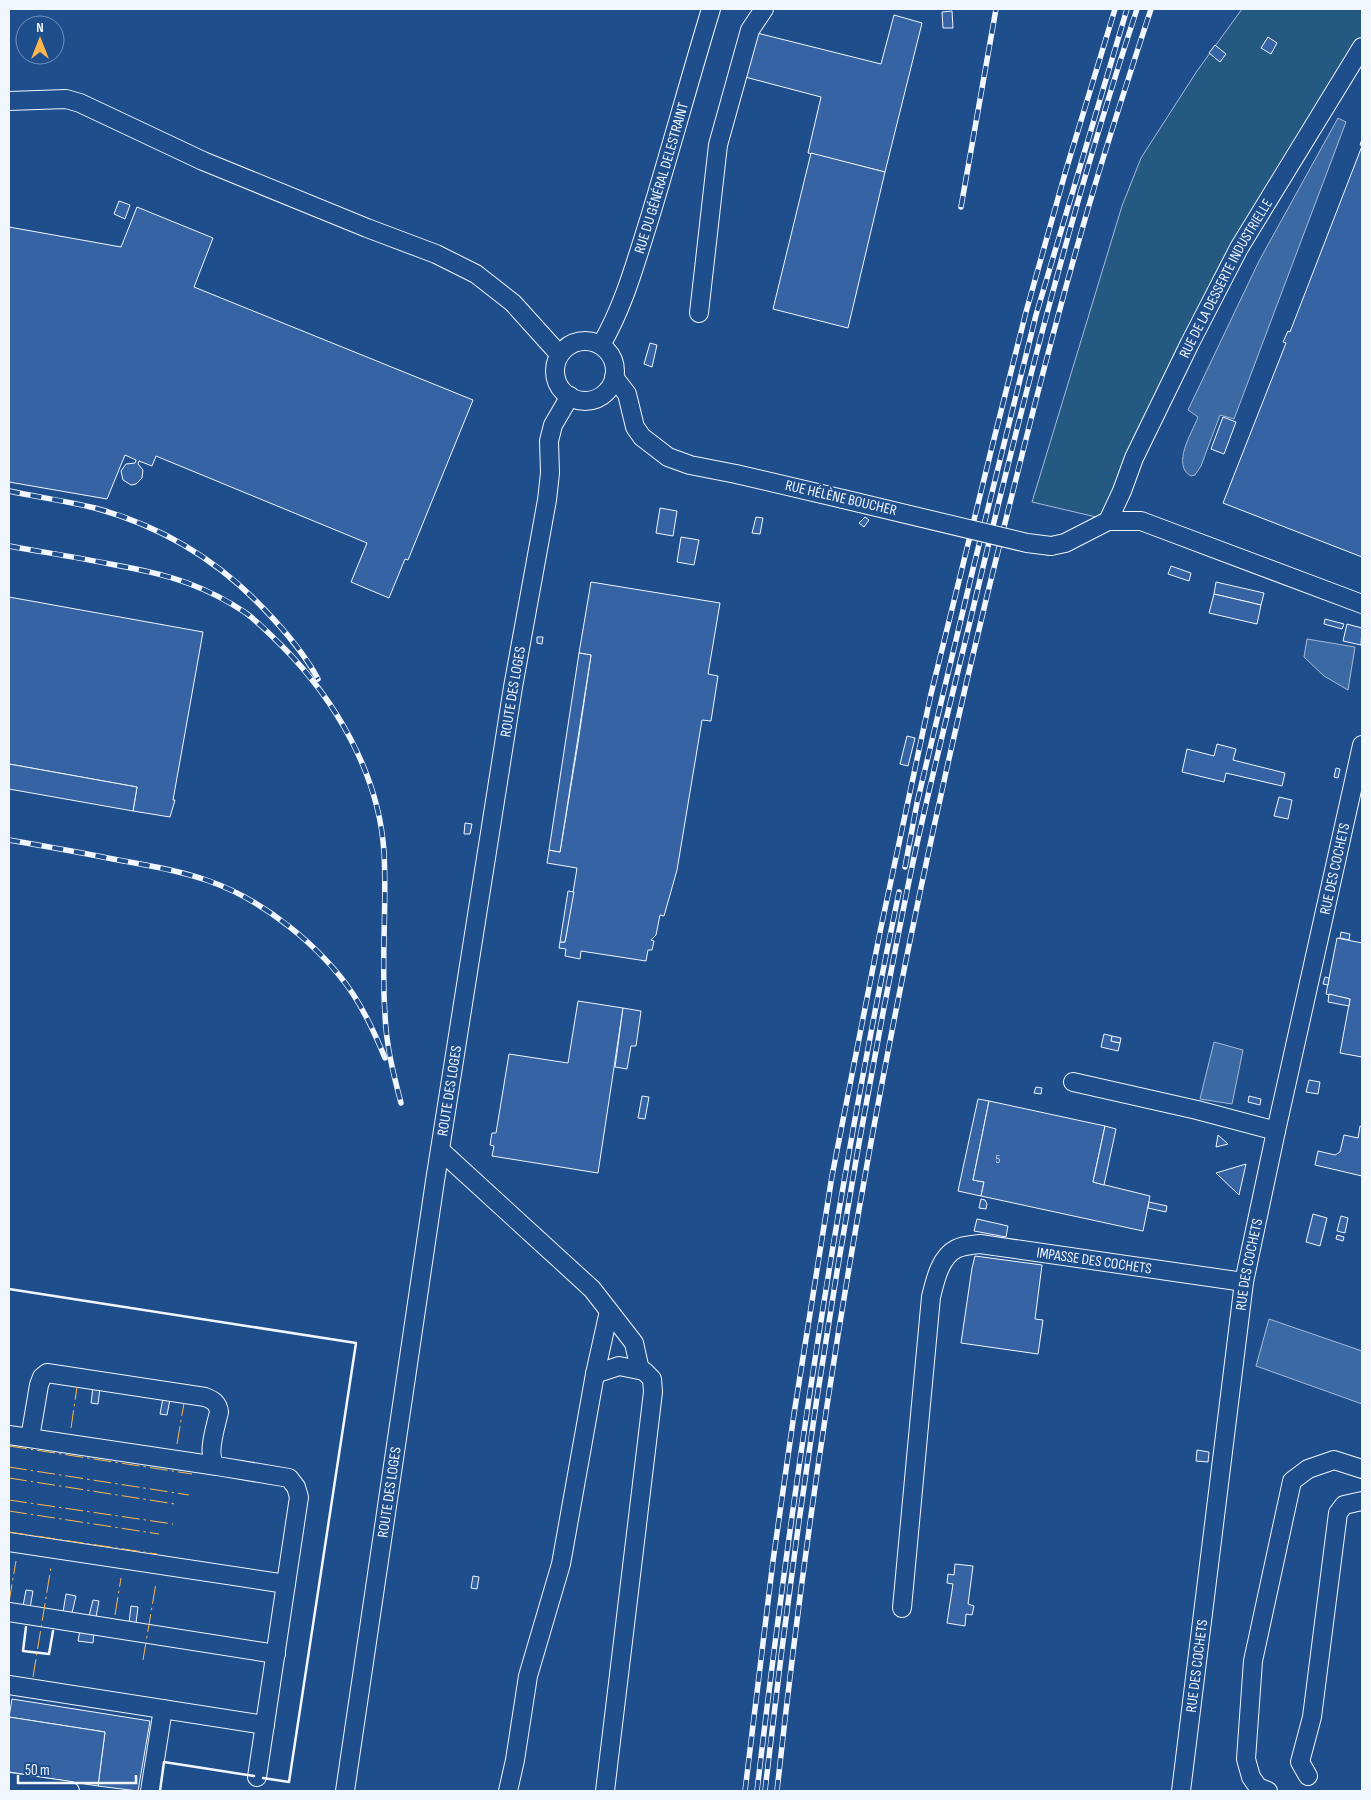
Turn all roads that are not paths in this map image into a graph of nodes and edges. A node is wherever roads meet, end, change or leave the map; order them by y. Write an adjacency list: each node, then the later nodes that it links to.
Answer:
1 (711, 9): 6 (street, RUE DU GÉNÉRAL DELESTRAINT)
2 (764, 9): 5 (street)
3 (1362, 47): 10 (street, RUE DE LA DESSERTE INDUSTRIELLE)
4 (9, 102): 7 (street)
5 (699, 313)
6 (601, 345): 7 (street); 8 (street)
7 (559, 354): 9 (street)
8 (614, 377): 9 (street); 10 (street, RUE HÉLÈNE BOUCHER, bridge)
9 (570, 396): 15 (street, ROUTE DES LOGES)
10 (1108, 521): 11 (street)
11 (1362, 604)
12 (1362, 745): 14 (street, RUE DES COCHETS)
13 (1072, 1082): 14 (street)
14 (1276, 1131): 16 (street, RUE DES COCHETS)
15 (440, 1150): 17 (street); 38 (street, ROUTE DES LOGES)
16 (1244, 1282): 27 (street, IMPASSE DES COCHETS); 41 (street, RUE DES COCHETS)
17 (609, 1311): 18 (street); 19 (street)
18 (640, 1370): 19 (street); 40 (street)
19 (596, 1374): 39 (street)
20 (9, 1435): 21 (street)
21 (30, 1438): 22 (street); 22 (street)
22 (217, 1466): 26 (street)
23 (1362, 1469): 42 (street)
24 (1362, 1501): 33 (street)
25 (9, 1542): 26 (street)
26 (286, 1584): 29 (street)
27 (902, 1608)
28 (9, 1612): 29 (street)
29 (276, 1654): 32 (street)
30 (9, 1685): 31 (street)
31 (163, 1709): 32 (street); 37 (street)
32 (265, 1725): 34 (street)
33 (1308, 1776)
34 (258, 1777)
35 (9, 1782): 36 (street)
36 (70, 1791)
37 (150, 1791)
38 (345, 1791)
39 (508, 1791)
40 (605, 1791)
41 (1181, 1791)
42 (1268, 1791)

